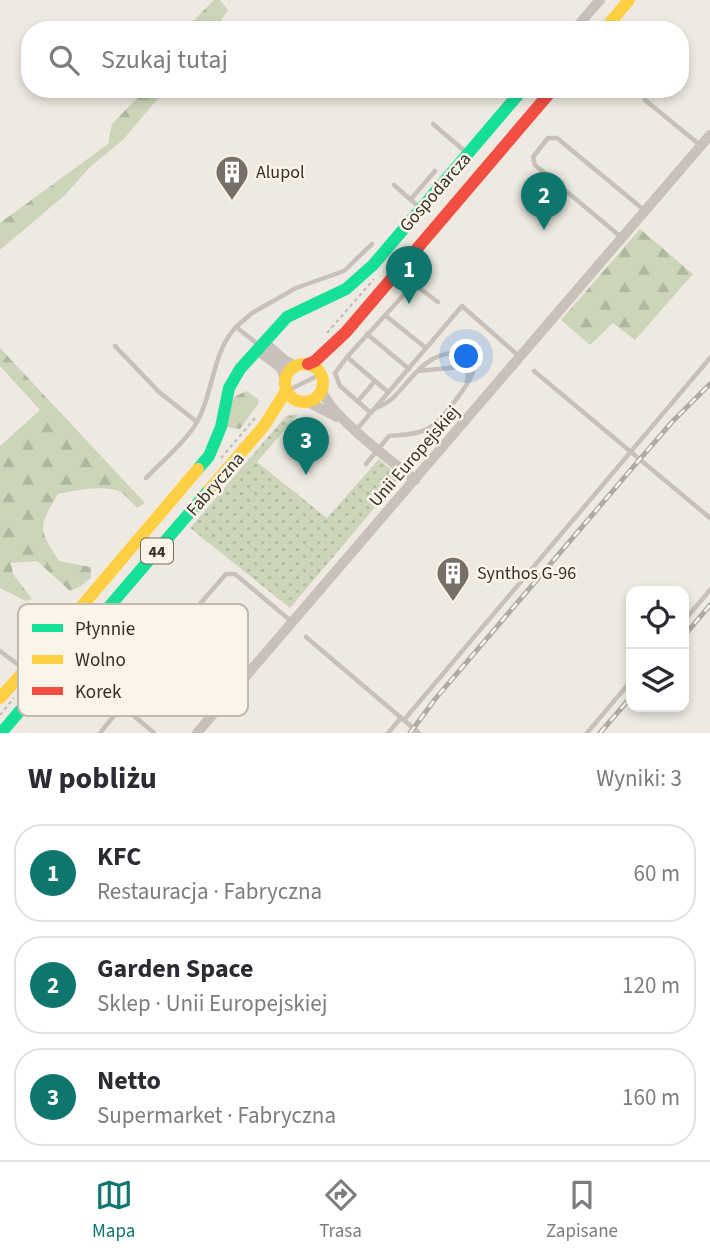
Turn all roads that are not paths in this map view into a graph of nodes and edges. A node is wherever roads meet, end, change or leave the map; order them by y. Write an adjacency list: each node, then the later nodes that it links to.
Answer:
1 (600, 0): 3 (street)
2 (629, 0): 4 (main road)
3 (582, 21)
4 (612, 21)
5 (515, 98): 11 (main road, Gospodarcza)
6 (545, 98): 22 (main road, 44)
7 (645, 100): 10 (lane)
8 (433, 124): 11 (lane)
9 (710, 135): 10 (street, Unii Europejskiej)
10 (701, 146): 16 (street, Unii Europejskiej)
11 (468, 154): 15 (main road, Gospodarcza)
12 (435, 171): 14 (lane)
13 (394, 185): 14 (lane)
14 (411, 199): 15 (lane)
15 (421, 209): 25 (main road, Gospodarcza)
16 (645, 211): 17 (street, Unii Europejskiej); 17 (lane)
17 (622, 238): 28 (street, Unii Europejskiej)
18 (372, 244): 21 (lane)
19 (438, 302): 20 (lane)
20 (386, 316): 23 (lane); 26 (lane)
21 (236, 327): 25 (lane); 42 (lane)
22 (346, 332): 30 (main road, 44); 34 (main road, 44)
23 (367, 334): 27 (lane); 31 (lane)
24 (116, 346): 42 (lane)
25 (260, 346): 30 (street); 39 (street); 52 (main road, Gospodarcza)
26 (426, 348): 28 (lane); 31 (lane)
27 (347, 357): 35 (lane); 40 (lane)
28 (520, 357): 49 (street, Unii Europejskiej)
29 (710, 358): 46 (lane)
30 (302, 365): 34 (main road); 39 (main road, 44)
31 (408, 369): 32 (lane); 38 (lane)
32 (417, 371): 36 (lane); 36 (lane); 41 (lane)
33 (534, 371): 46 (lane)
34 (321, 374): 37 (main road); 39 (lane)
35 (375, 381): 38 (lane); 40 (lane)
36 (466, 387): 45 (lane)
37 (322, 390): 39 (main road, 44); 43 (street)
38 (388, 392): 41 (lane)
39 (294, 393): 43 (street); 53 (main road, Fabryczna / 44)
40 (358, 401): 41 (lane)
41 (372, 411): 44 (lane)
42 (197, 422): 48 (lane)
43 (347, 422): 44 (street)
44 (356, 430): 45 (street)
45 (378, 449): 47 (lane); 49 (street)
46 (631, 451): 50 (lane); 68 (lane)
47 (366, 464)
48 (146, 478)
49 (415, 480): 56 (street, Unii Europejskiej)
50 (710, 518)
51 (710, 590): 55 (lane)
52 (82, 604)
53 (112, 604)
54 (200, 604): 56 (lane)
55 (689, 615)
56 (292, 622): 60 (street, Unii Europejskiej)
57 (306, 637): 68 (lane)
58 (1, 654): 59 (lane)
59 (18, 665)
60 (248, 673)
61 (18, 679): 63 (main road, Gospodarcza)
62 (626, 687): 75 (lane)
63 (0, 698)
64 (18, 713): 69 (main road, Fabryczna / 44)
65 (114, 716): 70 (lane)
66 (134, 716): 71 (lane)
67 (212, 716): 72 (street, Unii Europejskiej)
68 (402, 719): 73 (lane); 74 (lane)
69 (1, 733)
70 (100, 733)
71 (154, 733)
72 (197, 733)
73 (388, 733)
74 (419, 733)
75 (587, 733)

